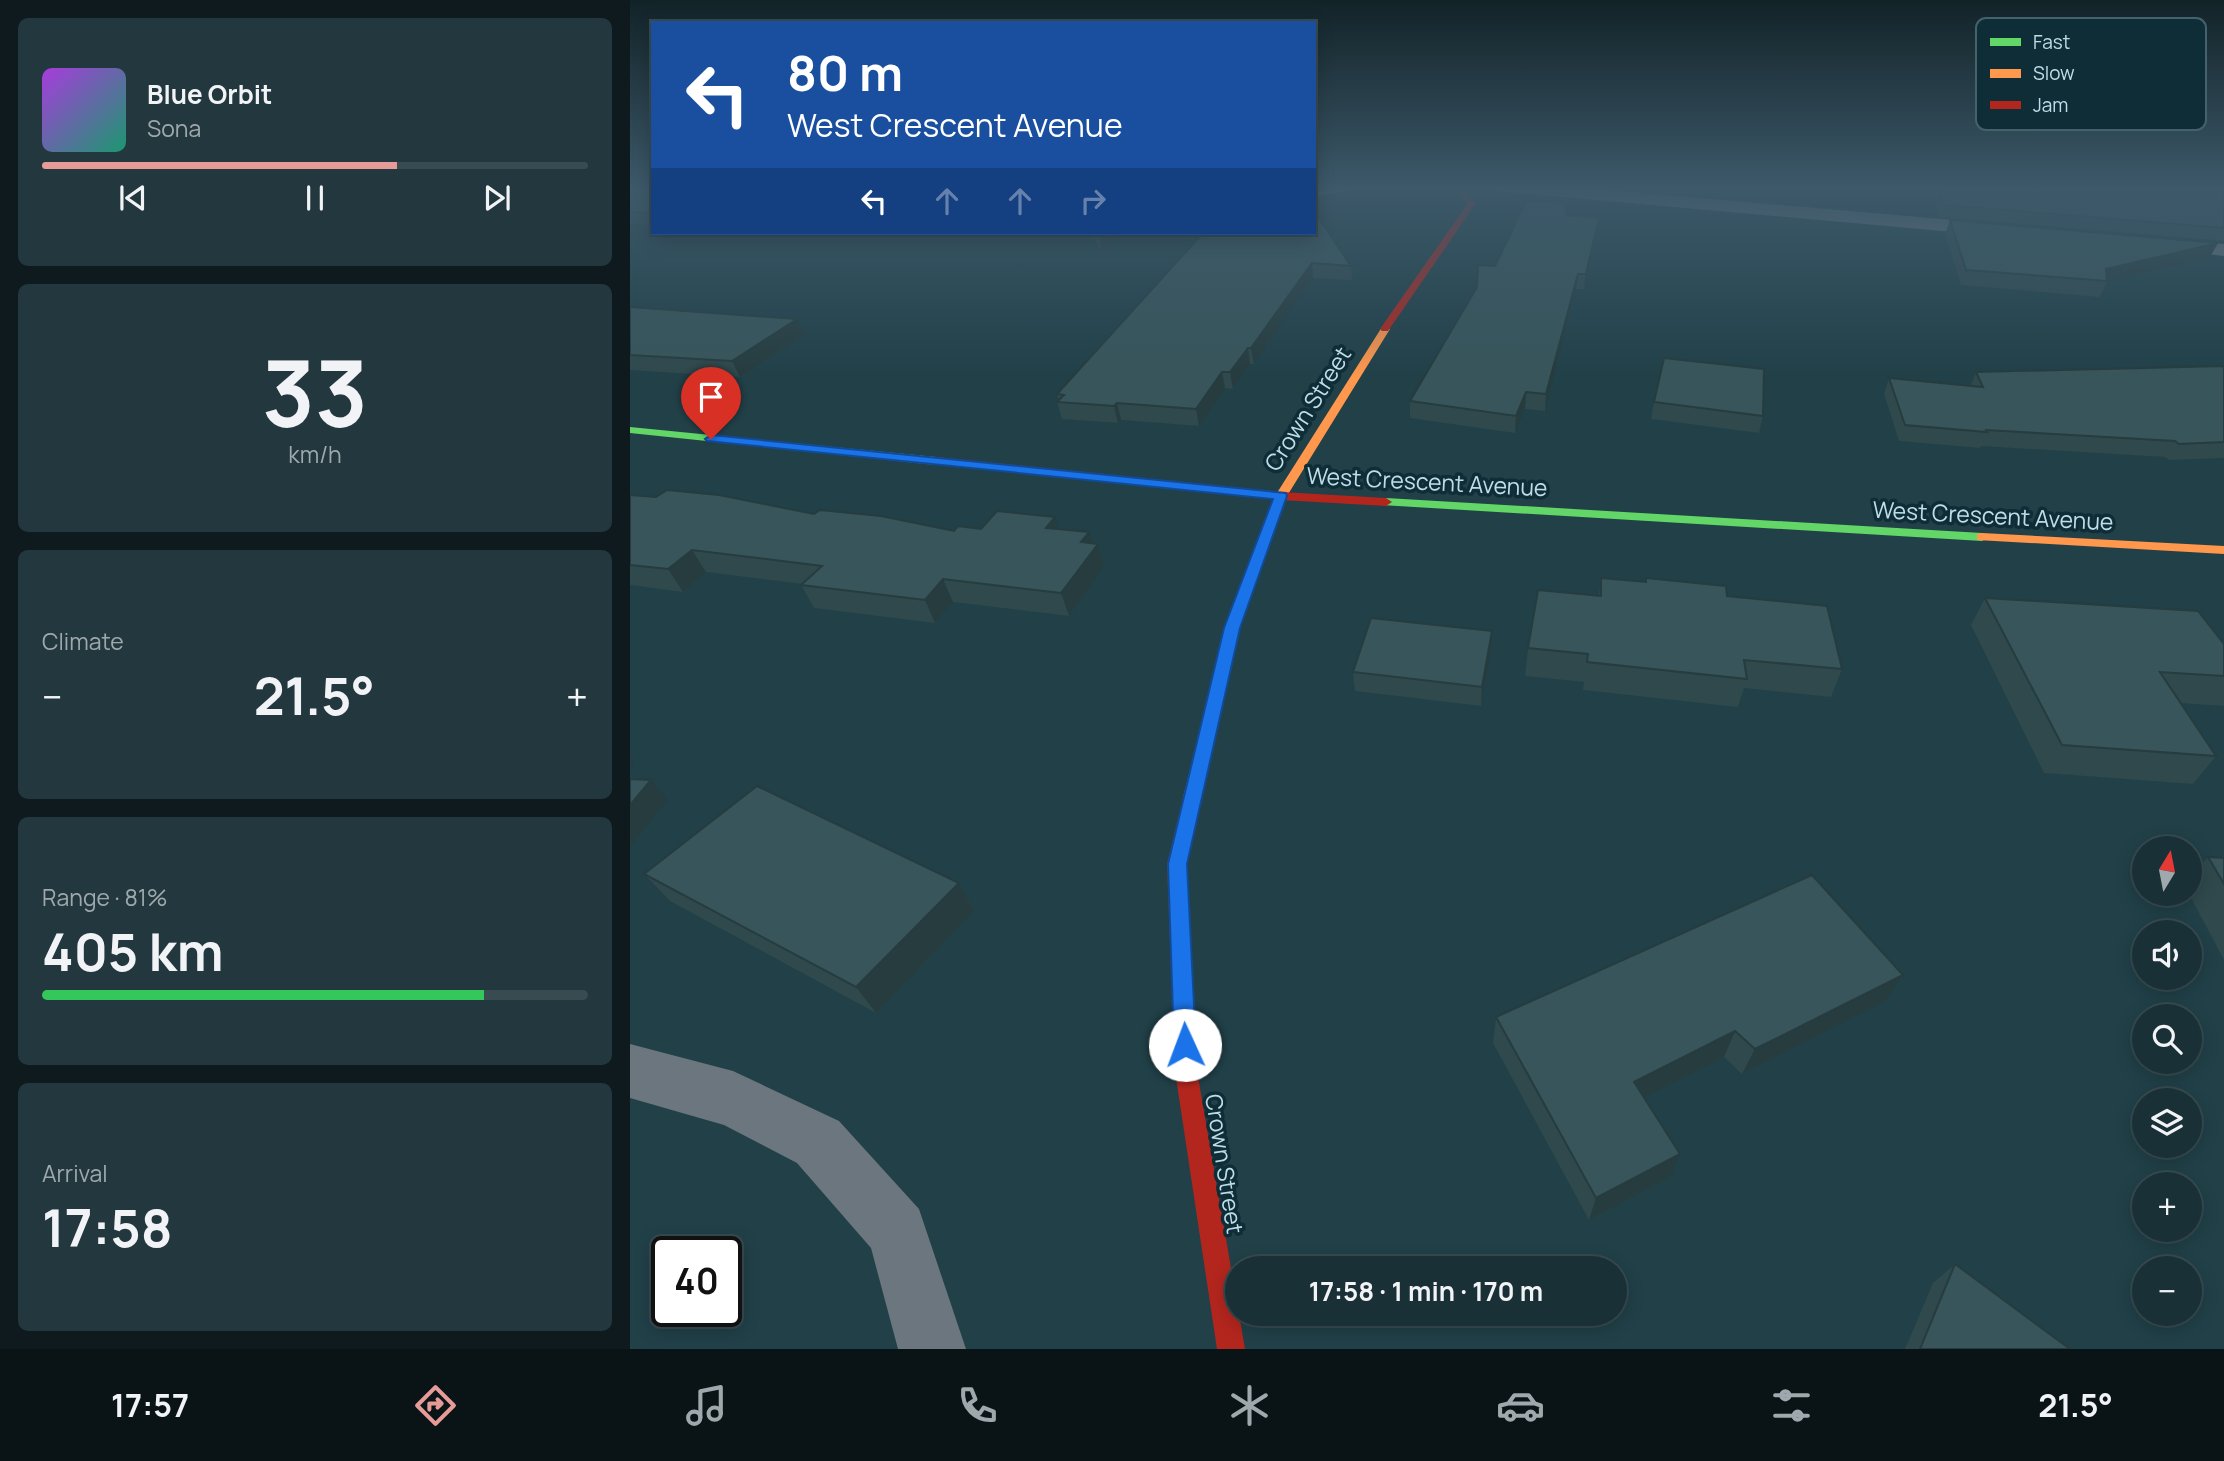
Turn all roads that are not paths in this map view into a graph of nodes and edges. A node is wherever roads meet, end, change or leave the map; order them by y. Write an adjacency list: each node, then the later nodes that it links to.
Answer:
1 (1439, 249): 3 (street, Crown Street)
2 (630, 430): 3 (street, West Crescent Avenue)
3 (1281, 496): 4 (street, West Crescent Avenue); 7 (street, Crown Street)
4 (2224, 550)
5 (630, 1071): 6 (street)
6 (932, 1349)
7 (1231, 1349)

